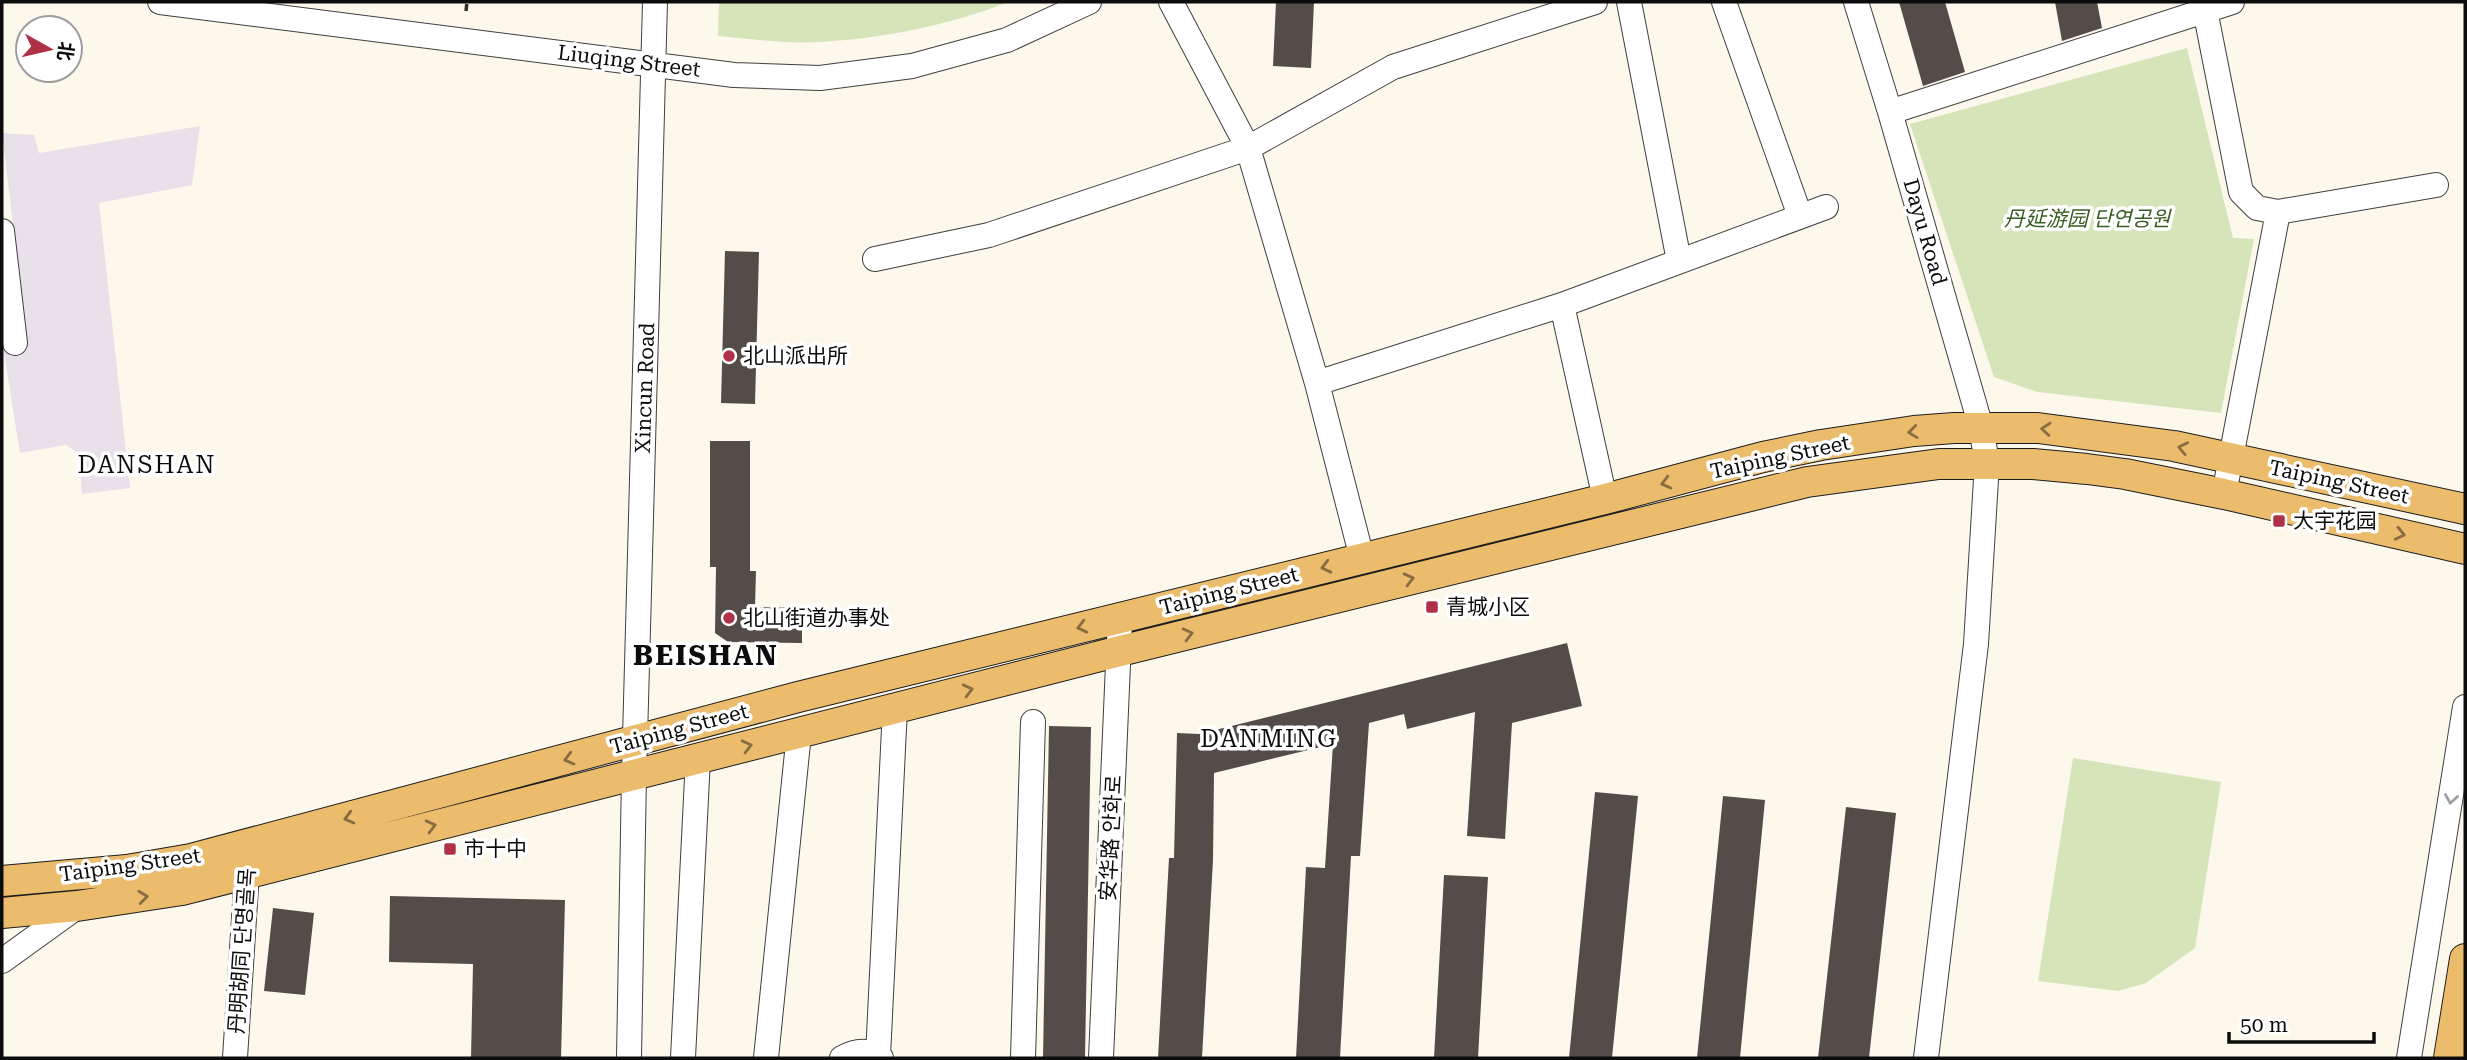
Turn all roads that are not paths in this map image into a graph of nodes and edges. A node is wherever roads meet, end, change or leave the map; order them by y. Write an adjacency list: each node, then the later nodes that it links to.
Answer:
1 (160, 2): 12 (street, Liuqing Street)
2 (656, 2): 12 (street, Xincun Road)
3 (1089, 2): 12 (street, Liuqing Street)
4 (1171, 2): 14 (street)
5 (1595, 2): 14 (street)
6 (1629, 2): 21 (street)
7 (1724, 2): 18 (street)
8 (1856, 2): 13 (street, Dayu Road)
9 (2232, 2): 10 (street)
10 (2205, 10): 11 (street); 17 (street)
11 (2159, 13): 13 (street)
12 (654, 64): 39 (street, Xincun Road)
13 (1890, 112): 25 (street, Dayu Road)
14 (1248, 148): 20 (street); 24 (street)
15 (2436, 185): 17 (street)
16 (1826, 207): 18 (street)
17 (2278, 212): 26 (street)
18 (1800, 216): 21 (street)
19 (2, 231): 23 (street)
20 (875, 259)
21 (1679, 261): 22 (street)
22 (1562, 305): 24 (street); 29 (street)
23 (15, 343)
24 (1317, 383): 32 (street)
25 (1980, 427): 26 (main road, Taiping Street, one-way to 25); 27 (street, Dayu Road); 29 (main road, Taiping Street, one-way to 29)
26 (2231, 458): 28 (street); 30 (main road, Taiping Street)
27 (1987, 463): 28 (main road, Taiping Street); 34 (main road, Taiping Street, one-way to 27); 57 (street, Dayu Road)
28 (2224, 494): 31 (main road, Taiping Street, one-way to 31)
29 (1605, 499): 32 (main road, Taiping Street)
30 (2465, 509)
31 (2465, 549)
32 (1362, 558): 33 (main road, Taiping Street, one-way to 33)
33 (1120, 618): 34 (street, 安华路 안화로); 39 (main road, Taiping Street, one-way to 39)
34 (1120, 651): 36 (main road, Taiping Street, one-way to 34); 56 (street, 安华路 안화로)
35 (2465, 707): 58 (street, one-way to 58)
36 (895, 708): 38 (main road, Taiping Street); 49 (street)
37 (1033, 722): 55 (street)
38 (799, 733): 40 (main road, Taiping Street, one-way to 38); 53 (street)
39 (635, 741): 41 (street, Xincun Road); 42 (main road, Taiping Street, one-way to 42)
40 (698, 758): 41 (main road, Taiping Street); 52 (street)
41 (634, 775): 42 (main road, Taiping Street, one-way to 41); 51 (street, Xincun Road)
42 (248, 859): 43 (main road, Taiping Street); 45 (main road, Taiping Street, one-way to 42); 50 (street, 丹明胡同 단명골목)
43 (127, 870): 44 (main road, Taiping Street); 45 (street)
44 (2, 881)
45 (77, 906): 46 (main road, Taiping Street); 48 (street)
46 (2, 913)
47 (2465, 959): 59 (main road)
48 (2, 961)
49 (879, 1057): 54 (street)
50 (235, 1058)
51 (629, 1058)
52 (683, 1058)
53 (766, 1058)
54 (842, 1058)
55 (1023, 1058)
56 (1101, 1058)
57 (1926, 1058)
58 (2409, 1058)
59 (2449, 1058)

